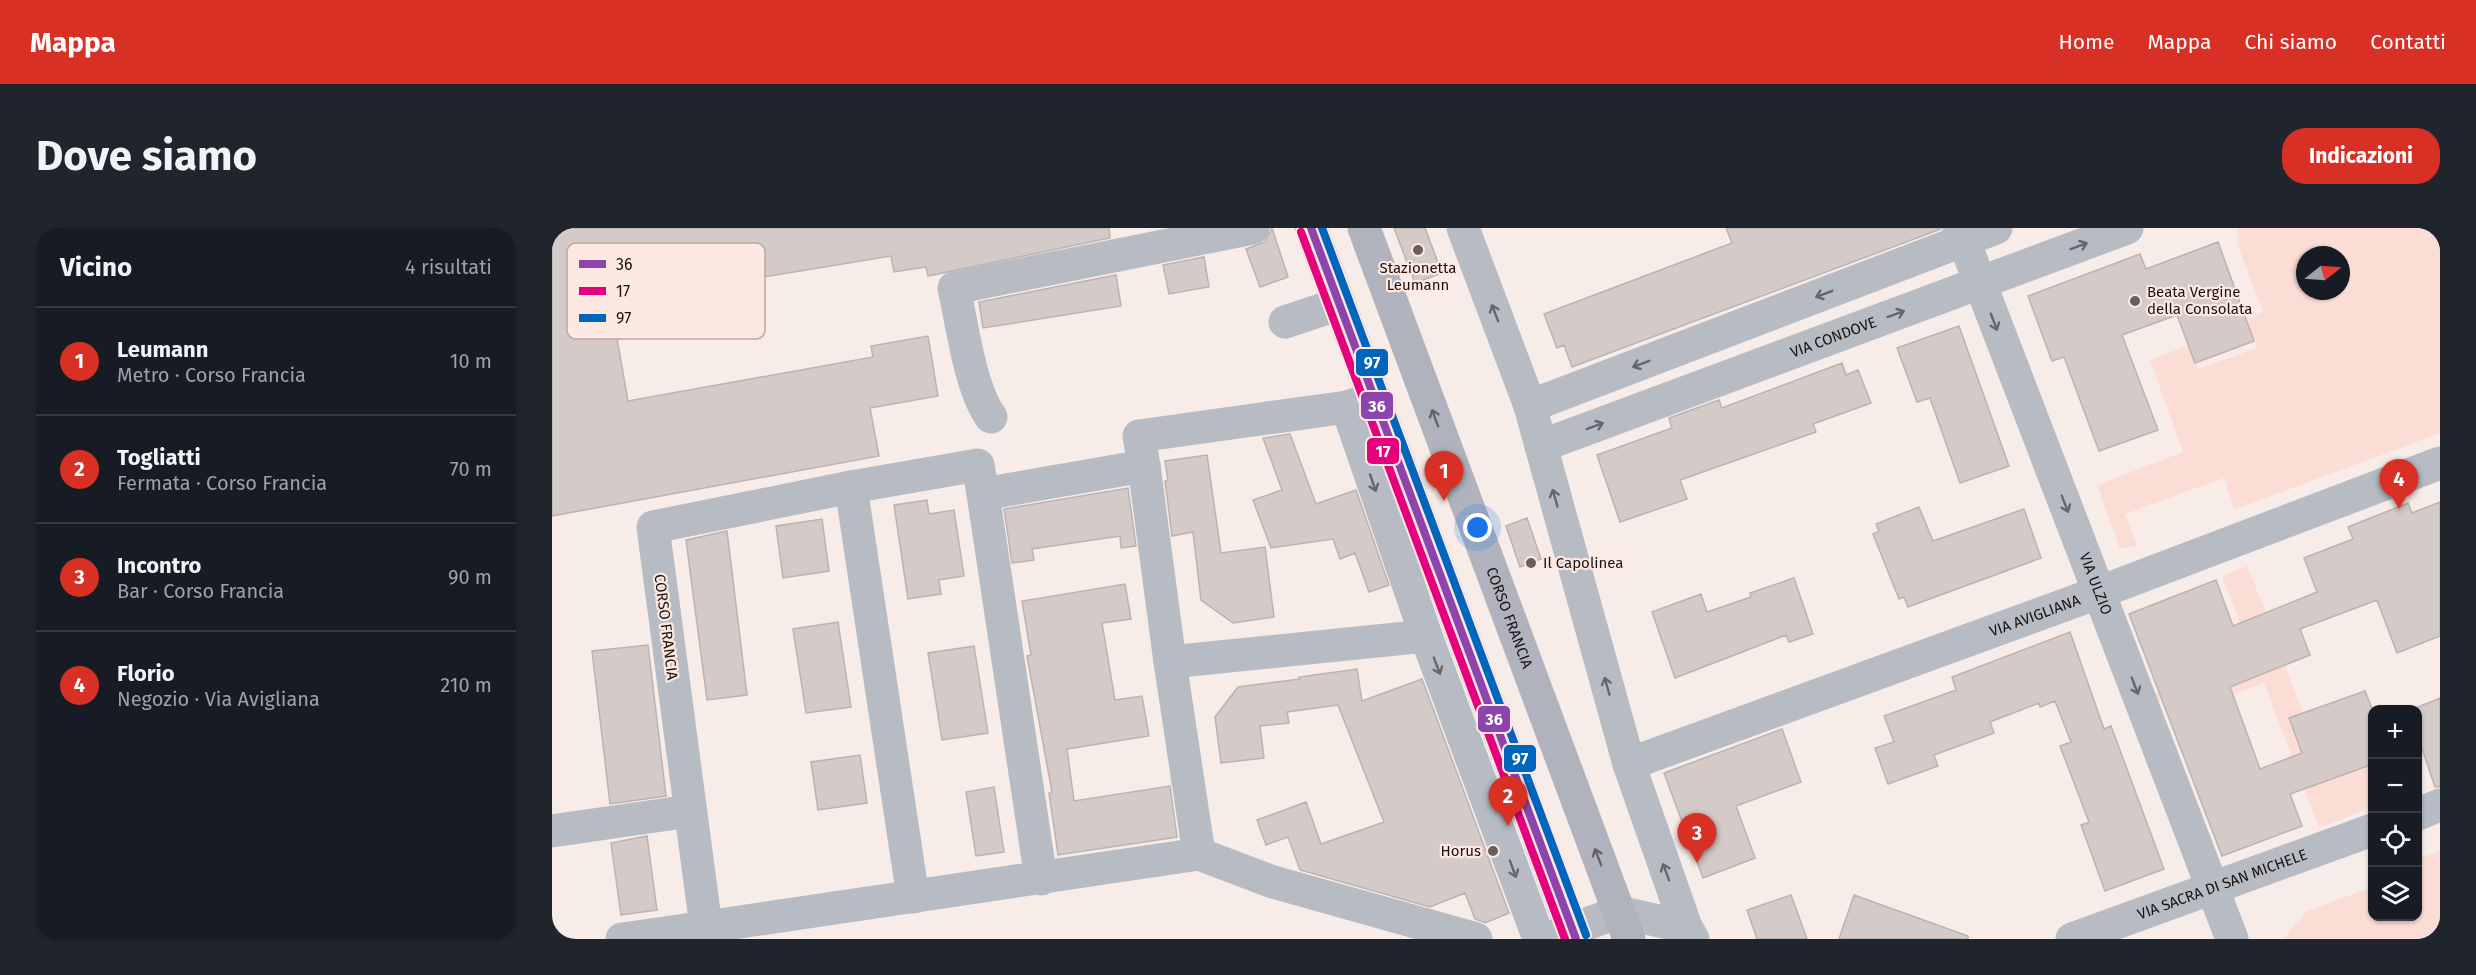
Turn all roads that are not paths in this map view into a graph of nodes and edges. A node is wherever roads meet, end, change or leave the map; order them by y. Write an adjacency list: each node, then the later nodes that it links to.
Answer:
1 (1253, 228): 13 (street)
2 (1311, 228): 9 (main road)
3 (1364, 228): 32 (main road, CORSO FRANCIA, one-way to 3)
4 (1463, 228): 12 (street, one-way to 4)
5 (1996, 228): 7 (street)
6 (2127, 228): 8 (street, VIA CONDOVE, one-way to 6)
7 (1961, 234): 8 (street, VIA ULZIO); 12 (street, one-way to 12)
8 (1980, 284): 14 (street, VIA CONDOVE, one-way to 8); 19 (street, VIA ULZIO, one-way to 19)
9 (1339, 304): 10 (street); 11 (main road)
10 (1285, 321)
11 (1360, 403): 16 (street); 20 (street, one-way to 20); 35 (main road)
12 (1530, 406): 14 (street)
13 (991, 417)
14 (1540, 446): 22 (street, one-way to 14)
15 (2440, 463): 19 (street, VIA AVIGLIANA)
16 (1143, 466): 18 (street); 21 (street)
17 (851, 487): 18 (street, CORSO FRANCIA); 24 (street, CORSO FRANCIA); 31 (street)
18 (983, 494): 29 (street, CORSO FRANCIA)
19 (2100, 592): 22 (street, VIA AVIGLIANA); 30 (street, VIA ULZIO, one-way to 30)
20 (1426, 636): 21 (street); 38 (street, one-way to 38)
21 (1170, 662): 28 (street)
22 (1629, 764): 34 (street, one-way to 22)
23 (2440, 805): 25 (street)
24 (690, 811): 26 (street); 33 (street, CORSO FRANCIA)
25 (2420, 813)
26 (552, 831)
27 (2368, 832): 30 (street, VIA SACRA DI SAN MICHELE)
28 (1199, 854): 29 (street); 37 (street)
29 (1041, 879): 31 (street)
30 (2213, 889): 39 (street, VIA SACRA DI SAN MICHELE); 40 (street, VIA ULZIO)
31 (913, 897): 33 (street)
32 (1624, 925): 34 (street); 35 (street)
33 (706, 927): 36 (street)
34 (1687, 935)
35 (1564, 936)
36 (622, 939)
37 (1476, 939)
38 (1539, 939)
39 (2072, 939)
40 (2232, 939)

